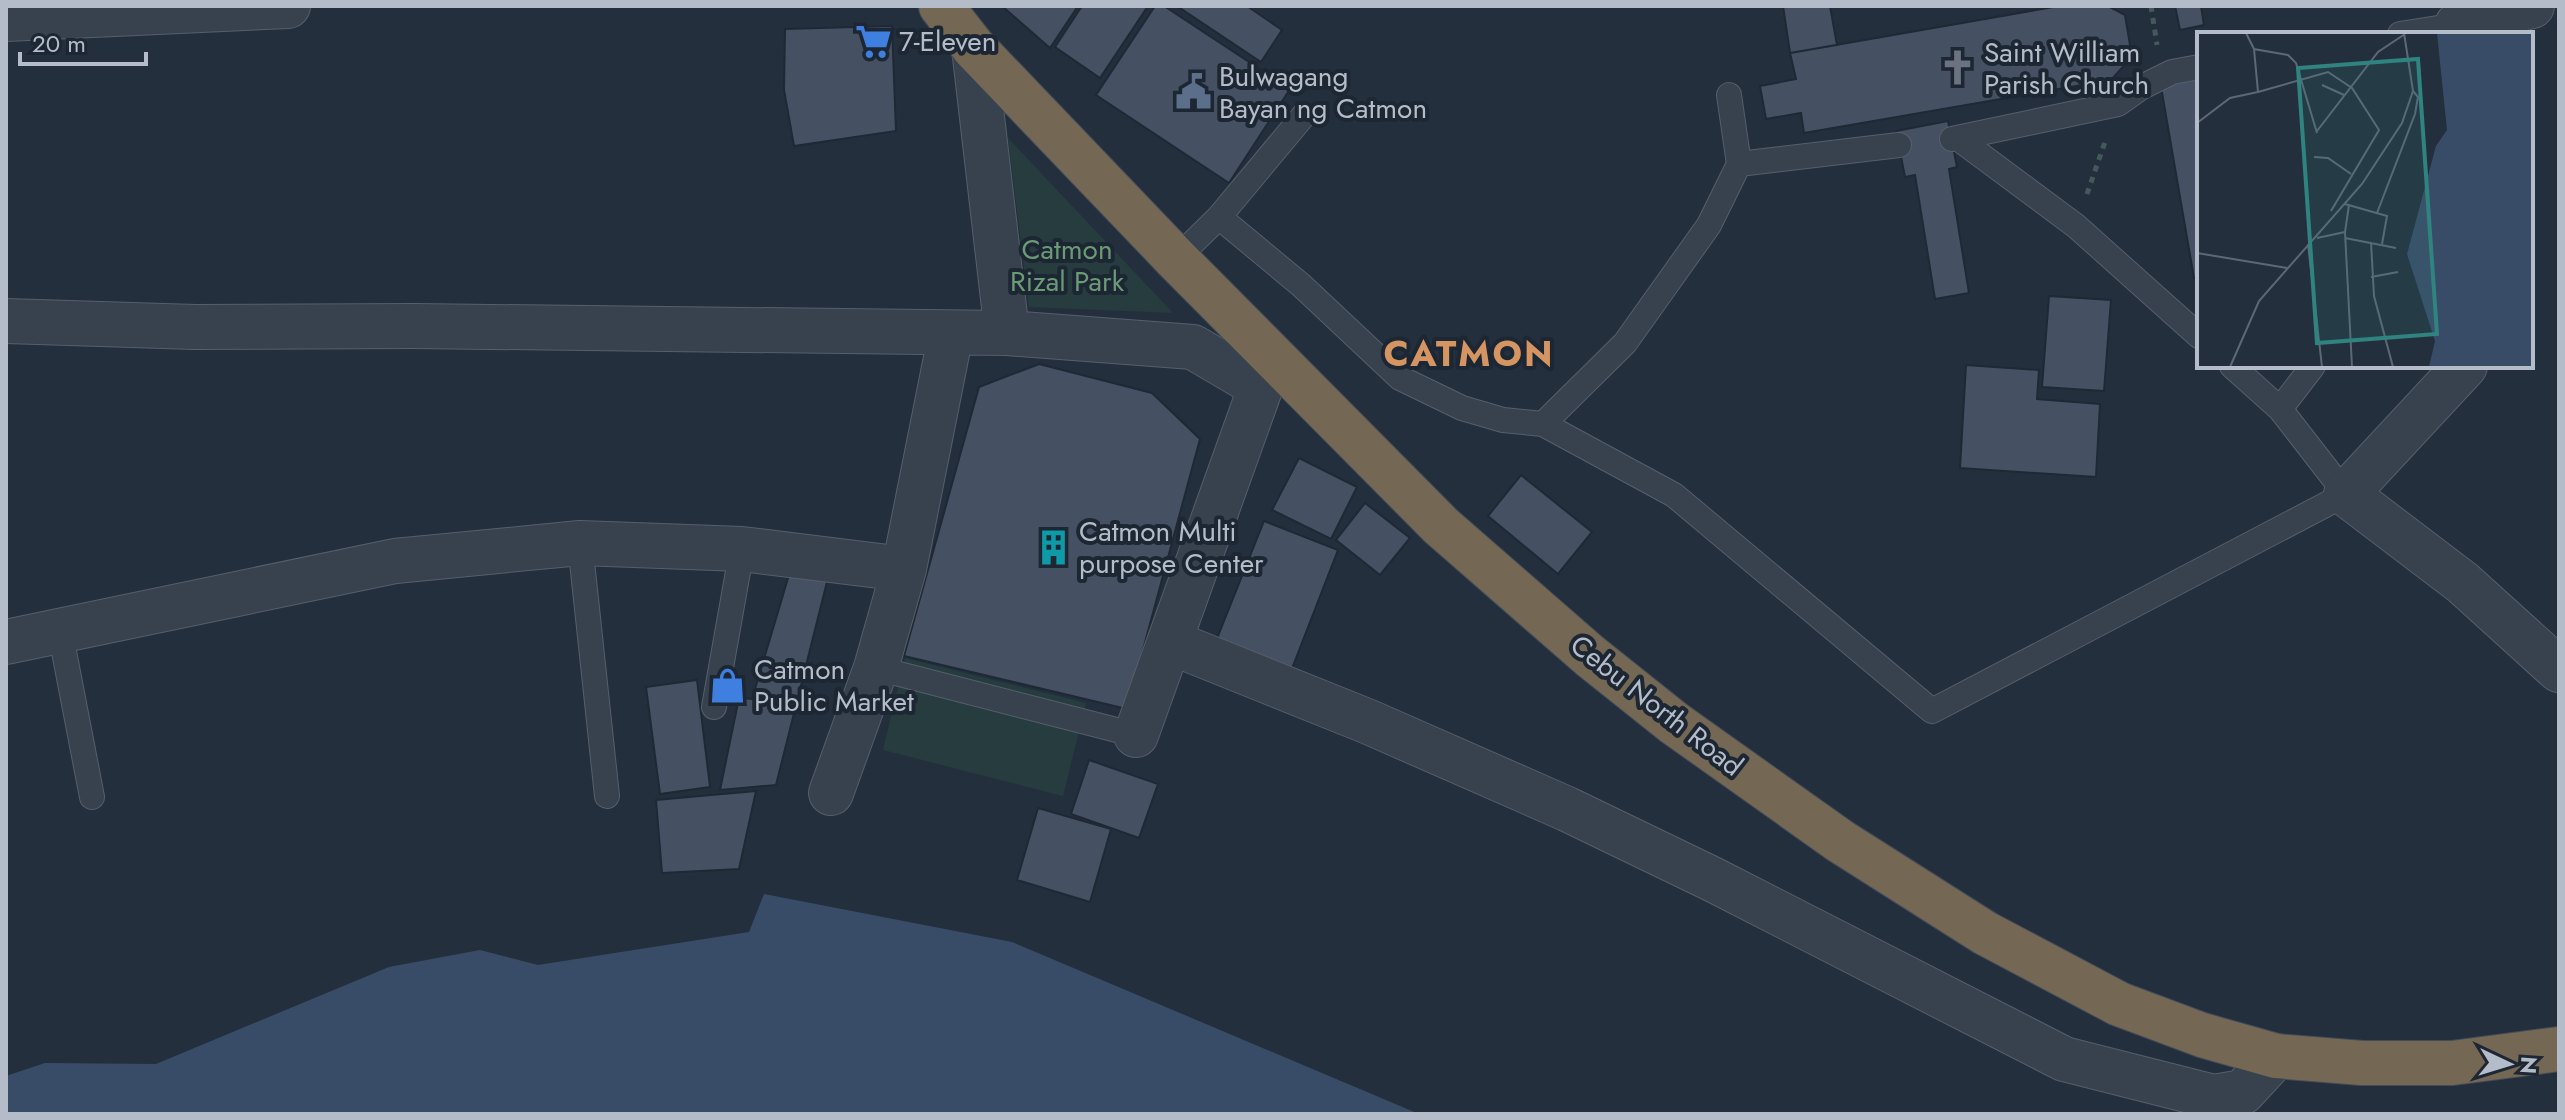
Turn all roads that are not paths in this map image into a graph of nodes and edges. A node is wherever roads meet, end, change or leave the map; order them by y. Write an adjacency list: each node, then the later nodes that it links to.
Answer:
1 (288, 6): 4 (street)
2 (941, 6): 7 (highway, Cebu North Road)
3 (2532, 6): 5 (street)
4 (6, 19)
5 (2456, 22): 6 (lane)
6 (2409, 32)
7 (974, 48): 14 (highway, Cebu North Road); 17 (street)
8 (2197, 67): 18 (lane)
9 (1729, 95): 12 (lane)
10 (1304, 115): 13 (lane)
11 (1899, 145): 12 (lane)
12 (1739, 164): 24 (lane)
13 (1219, 217): 14 (lane); 24 (lane)
14 (1176, 259): 22 (highway, Cebu North Road)
15 (6, 321): 16 (street)
16 (951, 333): 17 (street); 28 (street)
17 (1007, 333): 22 (street)
18 (2197, 334)
19 (2234, 368): 23 (lane)
20 (2311, 368): 23 (lane)
21 (2463, 368): 25 (street)
22 (1267, 371): 31 (street); 40 (highway, Cebu North Road)
23 (2280, 409): 25 (lane)
24 (1543, 424): 25 (lane)
25 (2346, 494): 33 (street)
26 (580, 543): 27 (street); 29 (street); 37 (lane)
27 (742, 549): 28 (street); 34 (lane)
28 (904, 569): 32 (street)
29 (60, 631): 30 (street); 38 (lane)
30 (6, 642)
31 (1170, 642): 35 (street); 40 (street)
32 (876, 668): 35 (lane); 36 (street)
33 (2559, 670)
34 (714, 707)
35 (1136, 735)
36 (831, 793)
37 (607, 796)
38 (92, 797)
39 (2559, 1049): 40 (highway, Cebu North Road)
40 (2276, 1056)

